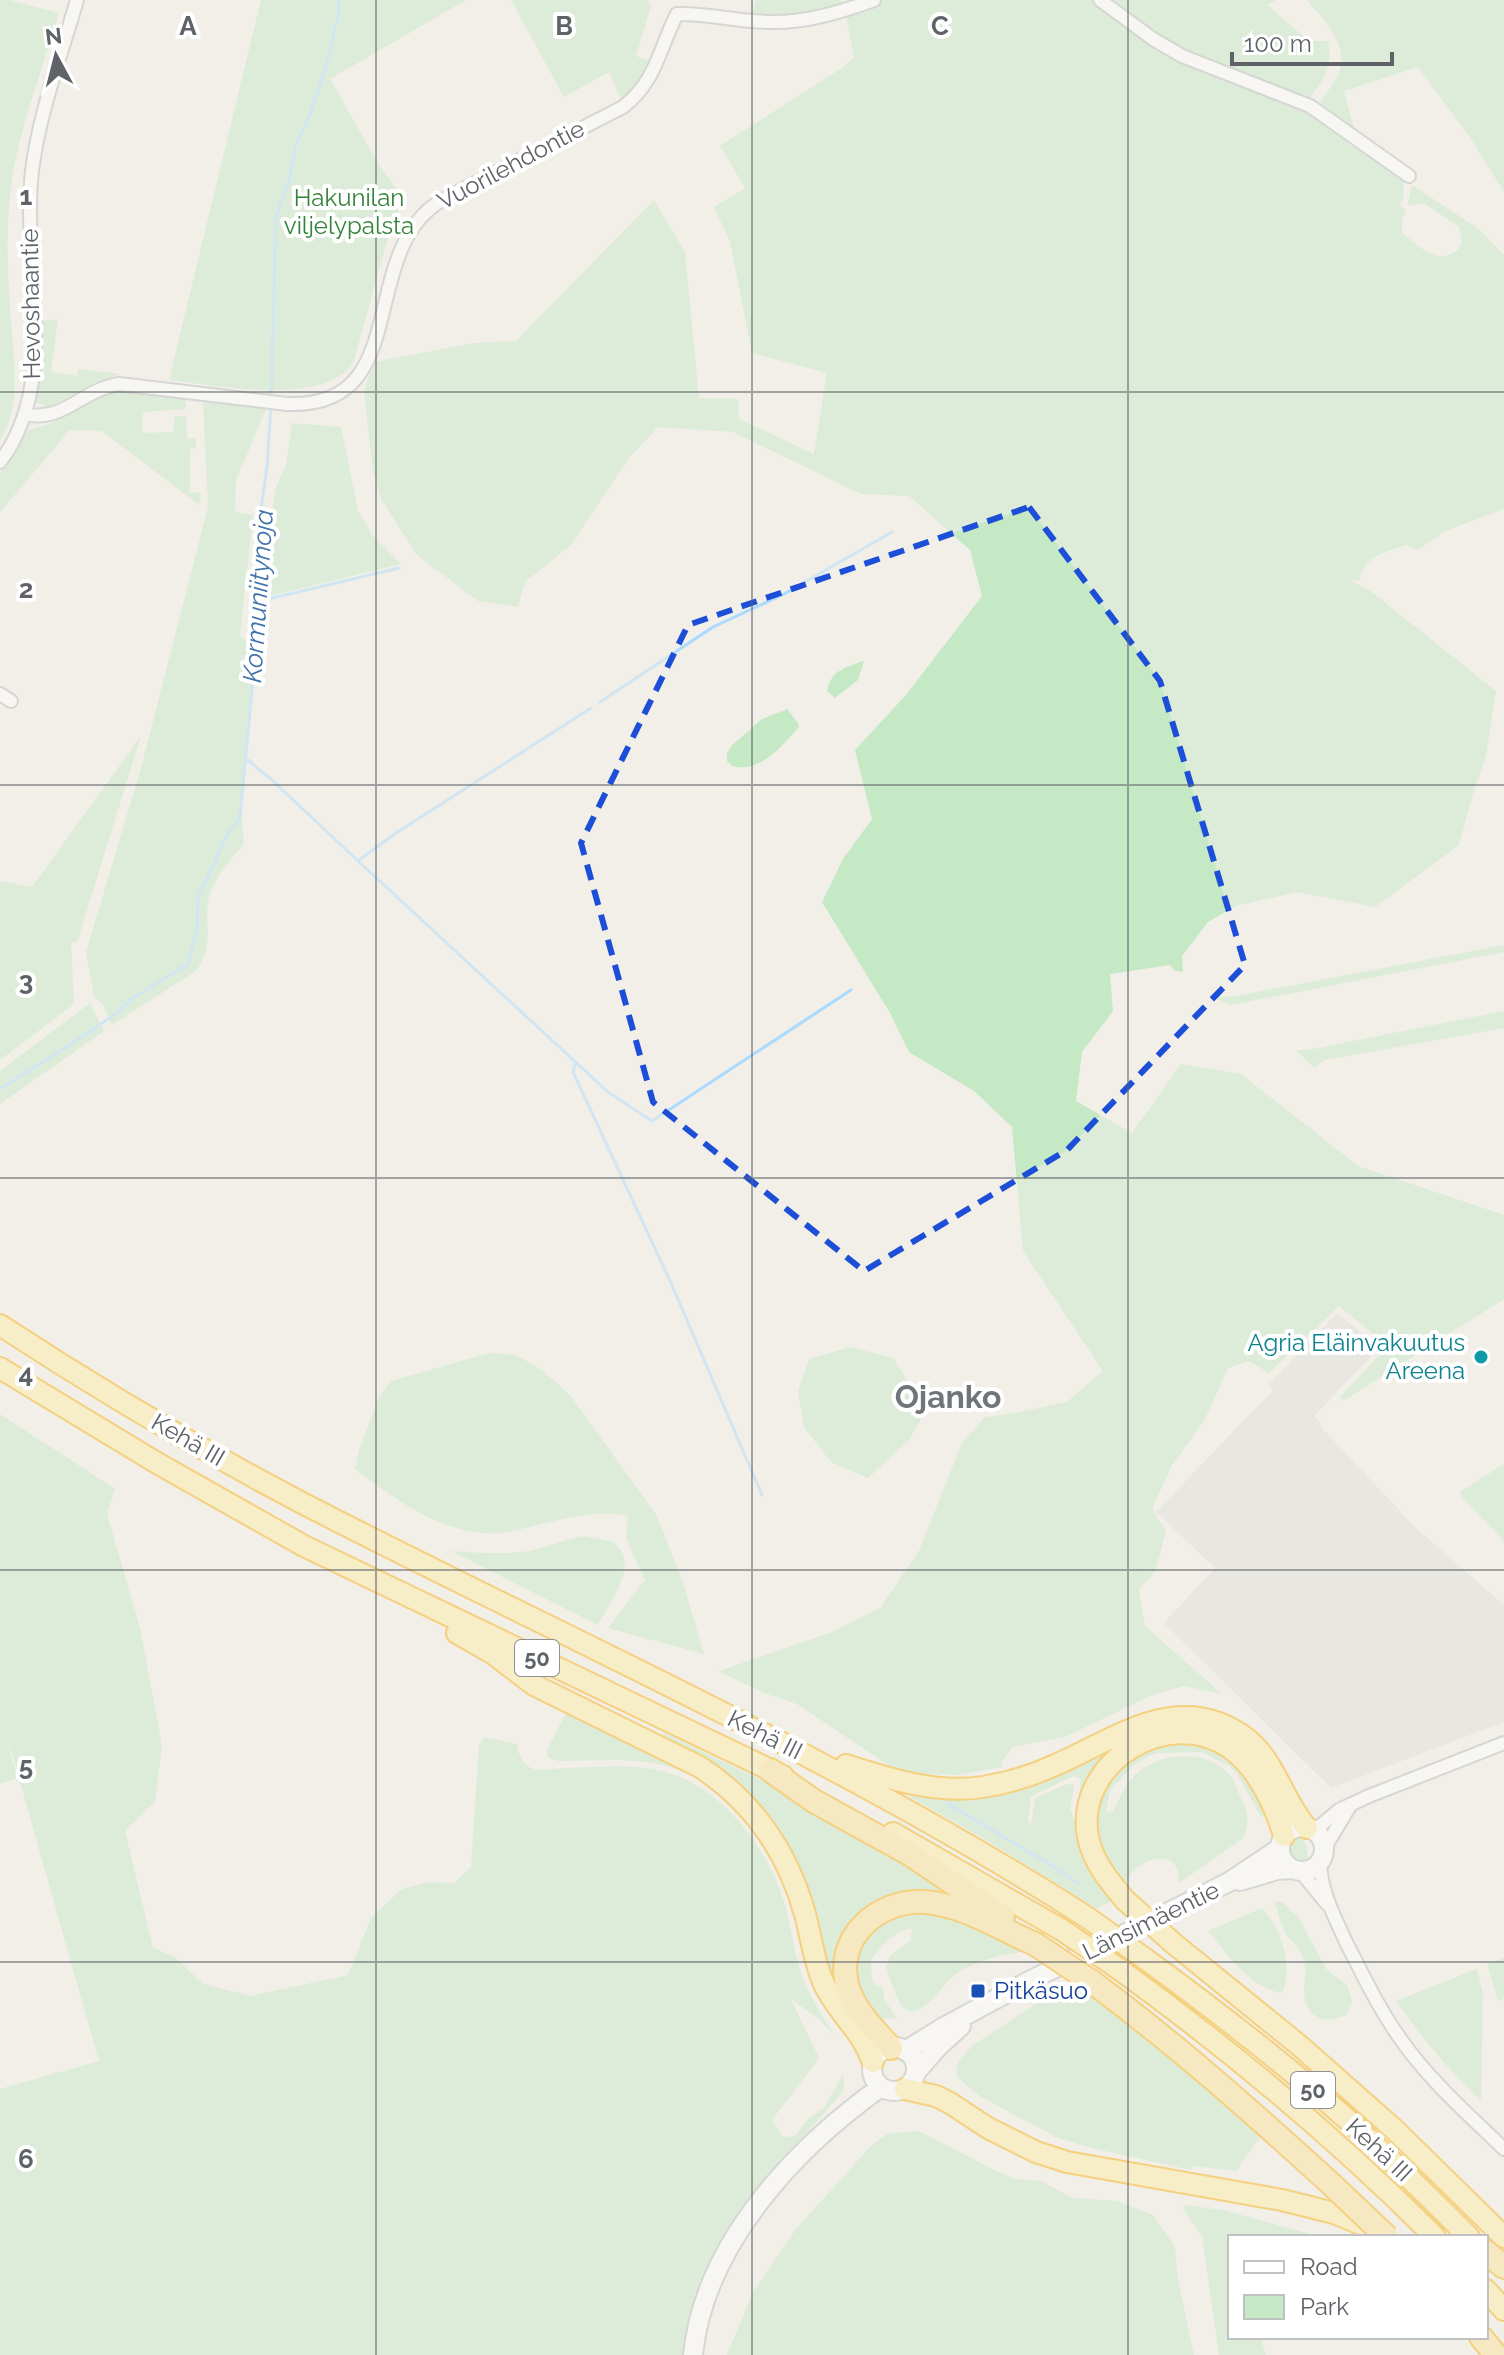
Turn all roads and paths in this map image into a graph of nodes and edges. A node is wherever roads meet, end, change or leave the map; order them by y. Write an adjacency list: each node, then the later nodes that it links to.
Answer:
1 (77, 0): 5 (street, Hevoshaantie)
2 (874, 0): 5 (street, Vuorilehdontie)
3 (1100, 0): 4 (street)
4 (1409, 176)
5 (25, 414): 6 (street, Hevoshaantie)
6 (0, 462)
7 (0, 1312): 9 (highway)
8 (0, 1325): 9 (highway, Kehä III / 50)
9 (40, 1351): 13 (highway, Kehä III / 50)
10 (1, 1369): 11 (highway, Kehä III / 50)
11 (304, 1546): 14 (highway, Kehä III / 50); 25 (highway)
12 (1504, 1743): 15 (street)
13 (788, 1747): 16 (highway); 33 (highway, Kehä III / 50, bridge)
14 (770, 1770): 22 (highway); 32 (highway, Kehä III / 50, bridge)
15 (1350, 1806): 16 (street); 18 (street)
16 (1310, 1829): 17 (main road); 18 (main road)
17 (1282, 1842): 19 (main road); 20 (main road, Länsimäentie); 34 (highway, bridge)
18 (1322, 1856): 19 (main road); 21 (street)
19 (1296, 1870): 20 (main road, Länsimäentie); 21 (street)
20 (1229, 1882): 23 (main road, Länsimäentie)
21 (1329, 1906): 29 (street)
22 (1035, 1944): 24 (highway); 31 (highway, bridge)
23 (988, 2004): 24 (main road, Länsimäentie); 26 (main road, Länsimäentie)
24 (898, 2049): 25 (main road); 26 (main road)
25 (872, 2065): 27 (main road); 28 (main road)
26 (910, 2080): 27 (main road); 30 (highway)
27 (881, 2087): 28 (main road)
28 (825, 2132): 42 (main road)
29 (1504, 2149)
30 (1385, 2235)
31 (1387, 2235)
32 (1433, 2235)
33 (1467, 2235)
34 (1504, 2237)
35 (1488, 2258): 36 (highway)
36 (1504, 2279)
37 (1488, 2292): 38 (highway)
38 (1504, 2310)
39 (1488, 2311): 40 (highway)
40 (1504, 2326)
41 (1483, 2339): 43 (highway)
42 (693, 2355)
43 (1496, 2355)

